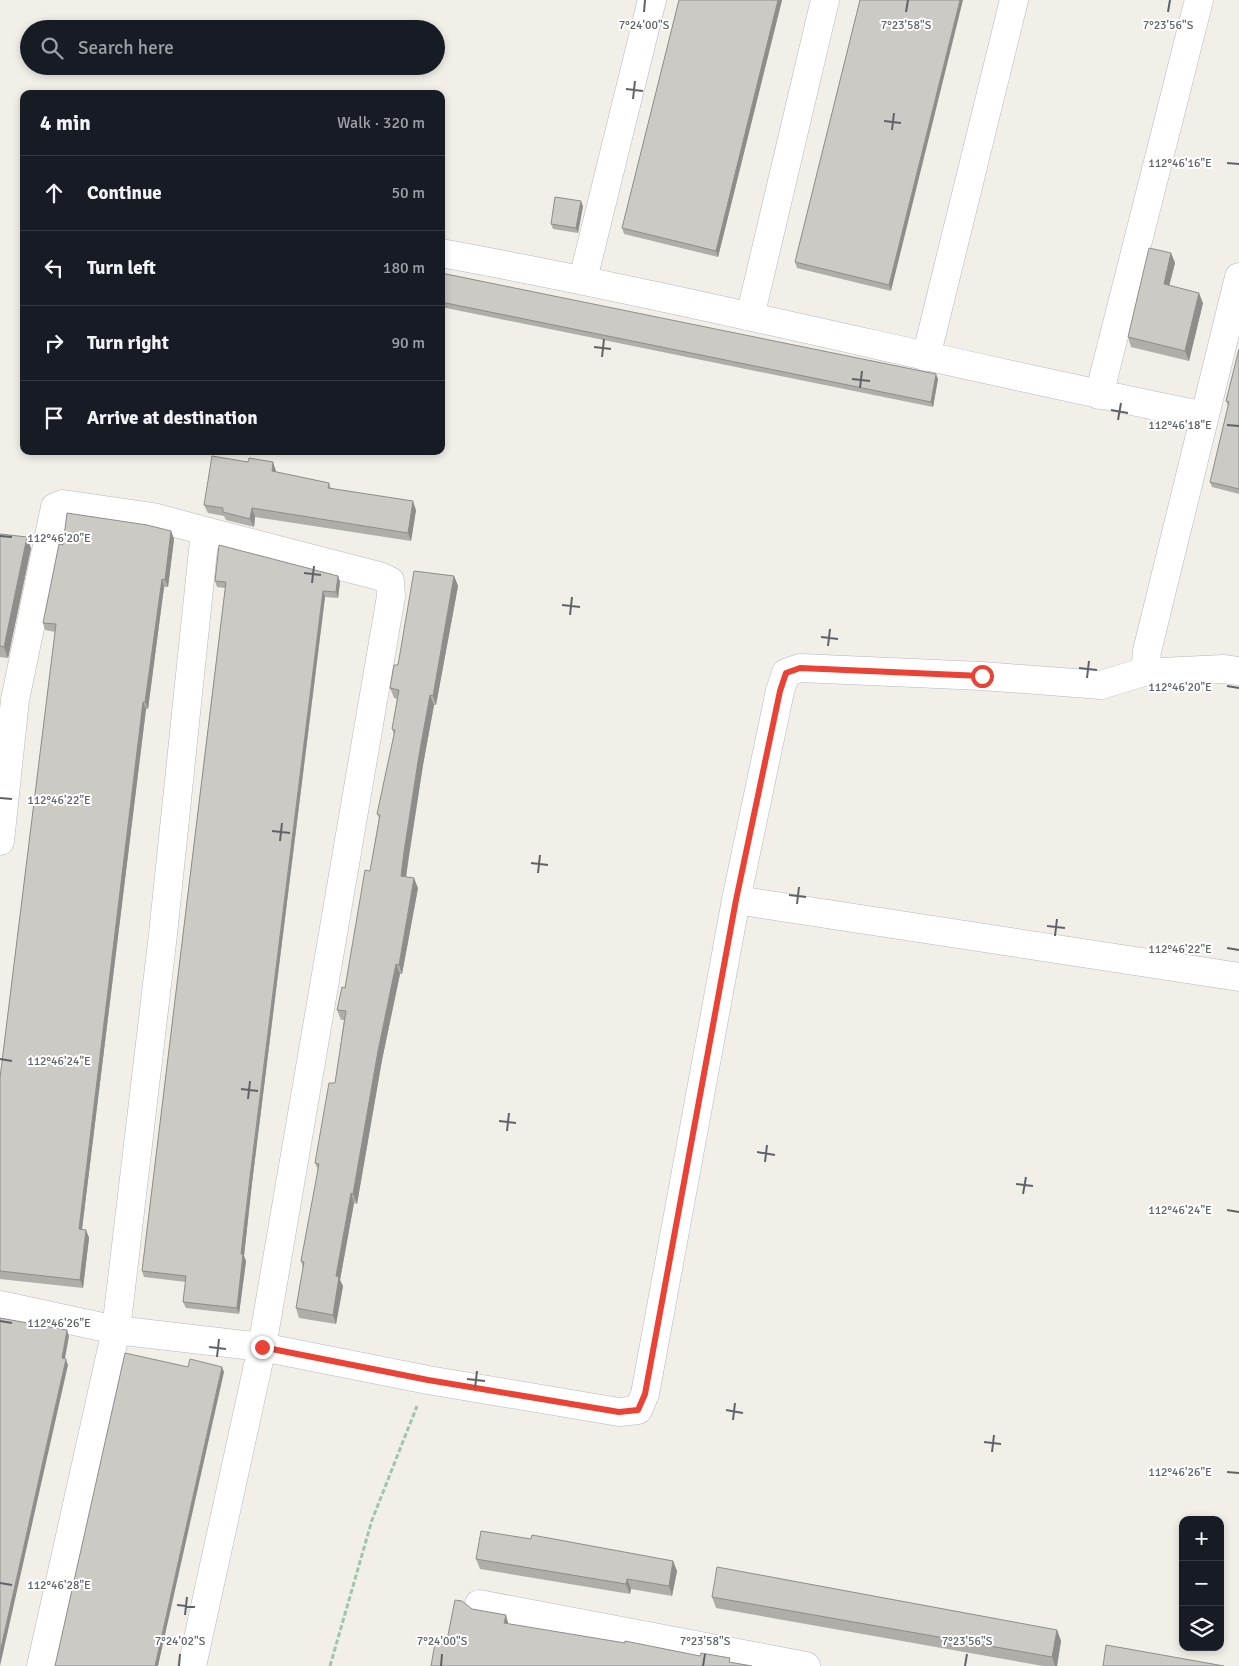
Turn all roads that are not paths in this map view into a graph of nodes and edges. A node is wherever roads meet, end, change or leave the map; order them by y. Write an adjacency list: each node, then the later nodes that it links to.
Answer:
1 (652, 0): 7 (street)
2 (825, 0): 8 (street)
3 (1014, 0): 9 (street)
4 (1199, 0): 10 (street)
5 (445, 254): 7 (street)
6 (1239, 277): 11 (street)
7 (583, 279): 8 (street)
8 (750, 317): 9 (street)
9 (926, 357): 10 (street)
10 (1099, 395): 11 (street)
11 (1205, 416): 13 (street)
12 (205, 531): 15 (street); 20 (street); 21 (street)
13 (1150, 670): 14 (street); 17 (street)
14 (1239, 671)
15 (8, 699): 16 (street)
16 (0, 840)
17 (736, 900): 18 (street); 21 (street)
18 (1239, 976)
19 (0, 1305): 20 (street)
20 (116, 1330): 21 (street); 23 (street)
21 (262, 1347): 24 (street)
22 (479, 1604): 25 (street)
23 (41, 1666)
24 (192, 1666)
25 (806, 1666)

